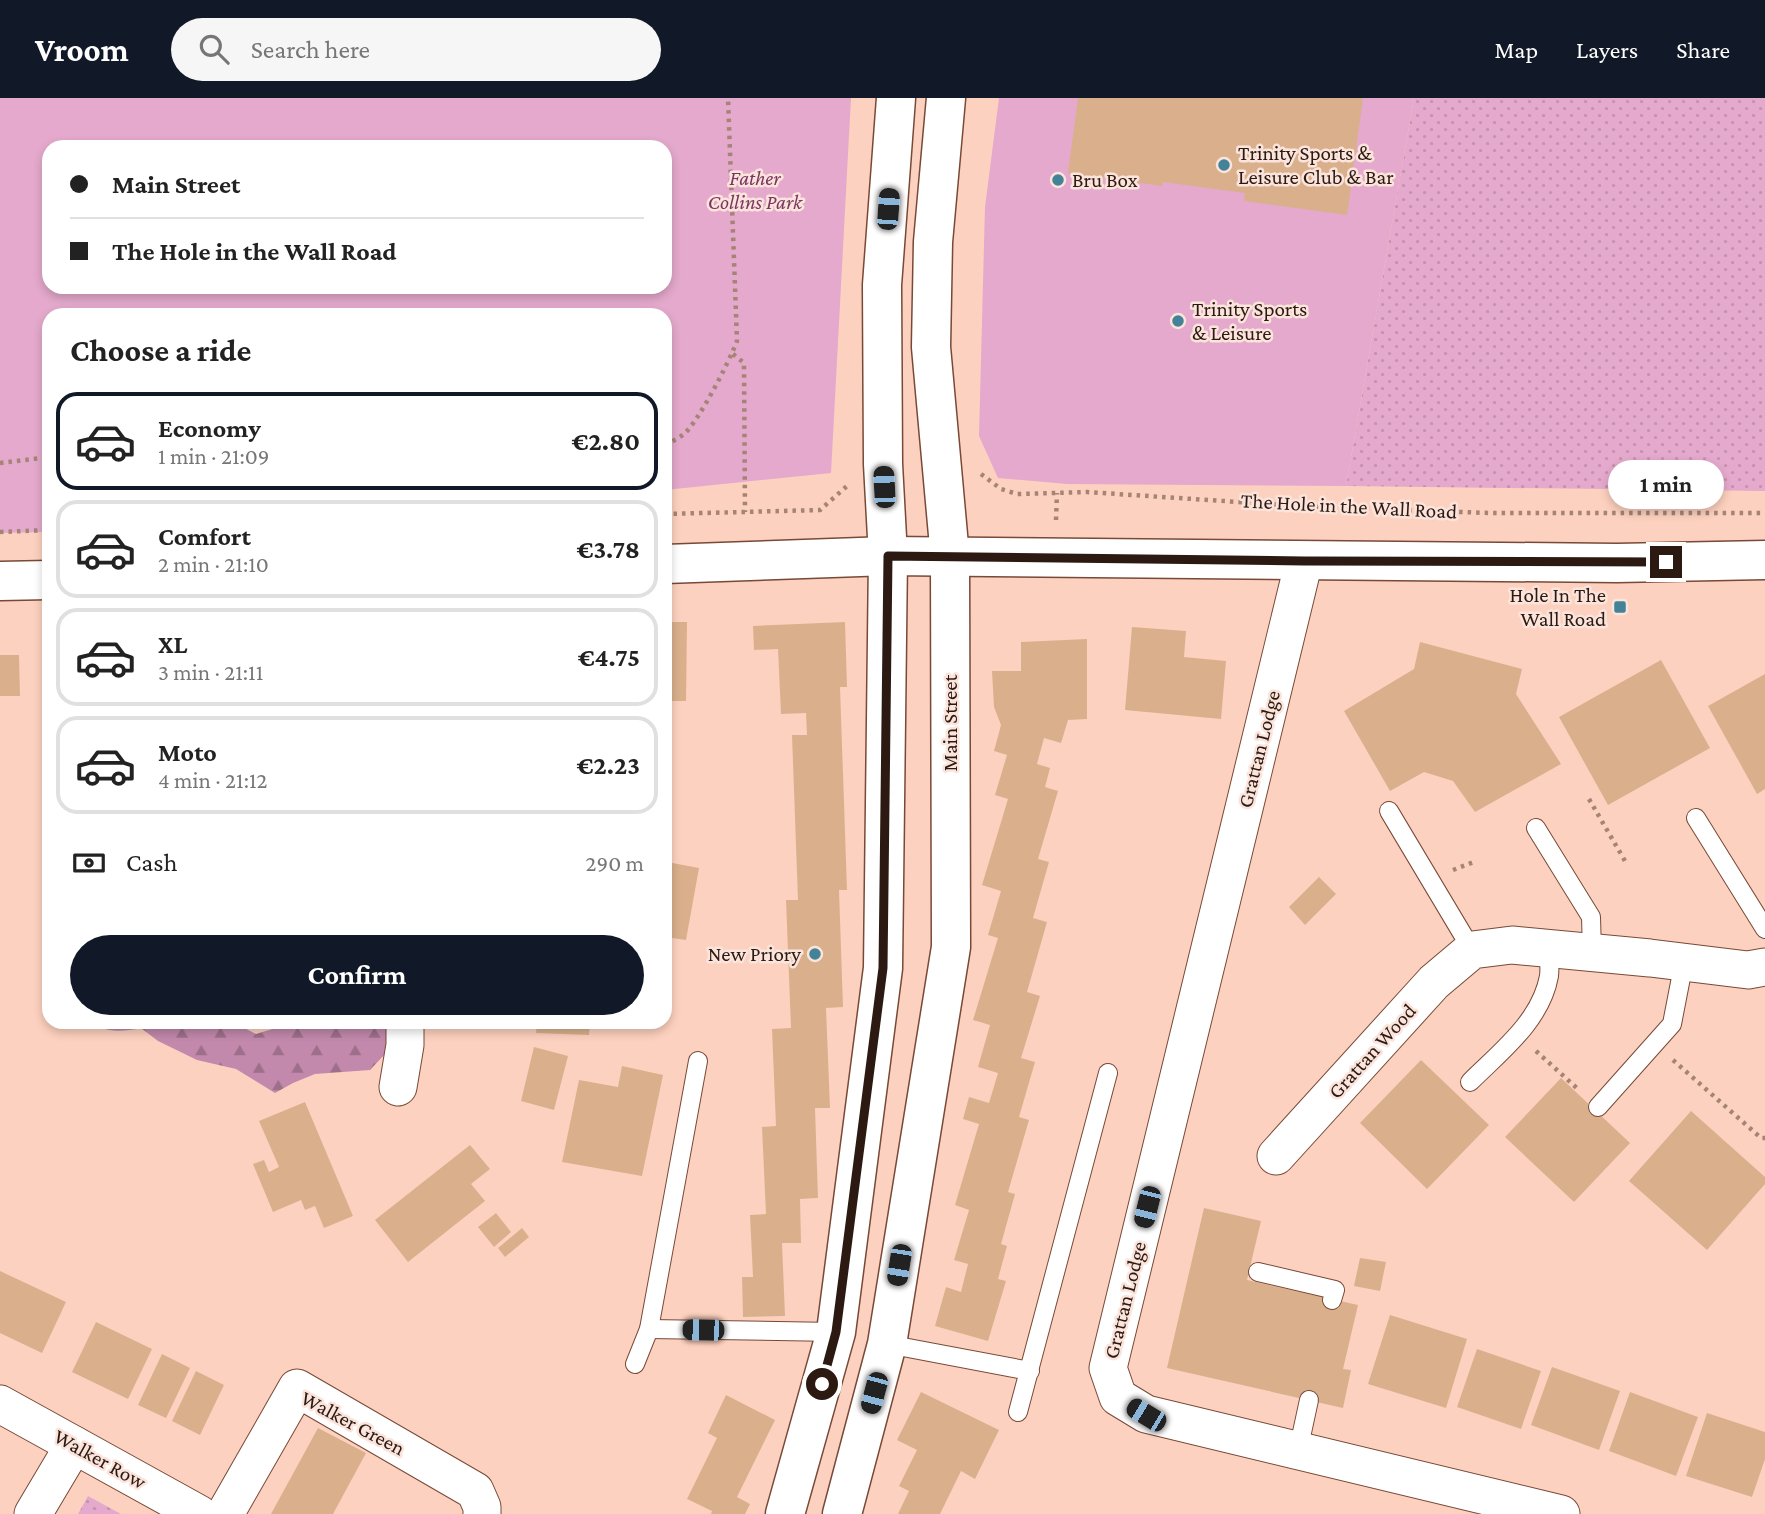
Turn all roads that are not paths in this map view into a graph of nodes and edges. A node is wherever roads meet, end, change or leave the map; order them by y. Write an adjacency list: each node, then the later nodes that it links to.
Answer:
1 (896, 98): 3 (street)
2 (946, 98): 4 (street, Main Street)
3 (888, 556): 4 (street); 7 (street); 29 (street)
4 (950, 557): 6 (street); 30 (street, Main Street)
5 (1765, 560): 6 (street)
6 (1304, 561): 37 (street, Grattan Lodge)
7 (672, 564)
8 (42, 580): 9 (street)
9 (0, 581)
10 (1390, 811): 15 (lane)
11 (1696, 818): 13 (lane)
12 (1536, 828): 16 (lane)
13 (1765, 929)
14 (1548, 948): 15 (street); 16 (street); 22 (lane)
15 (1472, 950): 25 (street, Grattan Wood)
16 (1591, 952): 17 (street)
17 (1684, 962): 18 (street); 24 (lane)
18 (1765, 967)
19 (405, 1029): 23 (street)
20 (698, 1061): 28 (lane)
21 (1108, 1073): 32 (lane)
22 (1470, 1082)
23 (398, 1087)
24 (1598, 1107)
25 (1276, 1156)
26 (1258, 1272): 27 (lane)
27 (1332, 1300)
28 (649, 1329): 29 (lane); 31 (lane)
29 (836, 1332): 30 (street); 43 (street)
30 (887, 1344): 32 (lane); 44 (street, Main Street)
31 (635, 1364)
32 (1030, 1371): 35 (lane)
33 (1309, 1400): 37 (lane)
34 (0, 1404): 36 (street, Walker Row)
35 (1018, 1412)
36 (74, 1445): 39 (street); 40 (street, Walker Row)
37 (1298, 1451): 38 (street, Grattan Lodge)
38 (1554, 1513)
39 (33, 1514)
40 (199, 1514)
41 (225, 1514): 42 (street, Walker Green)
42 (482, 1514)
43 (785, 1514)
44 (842, 1514)

